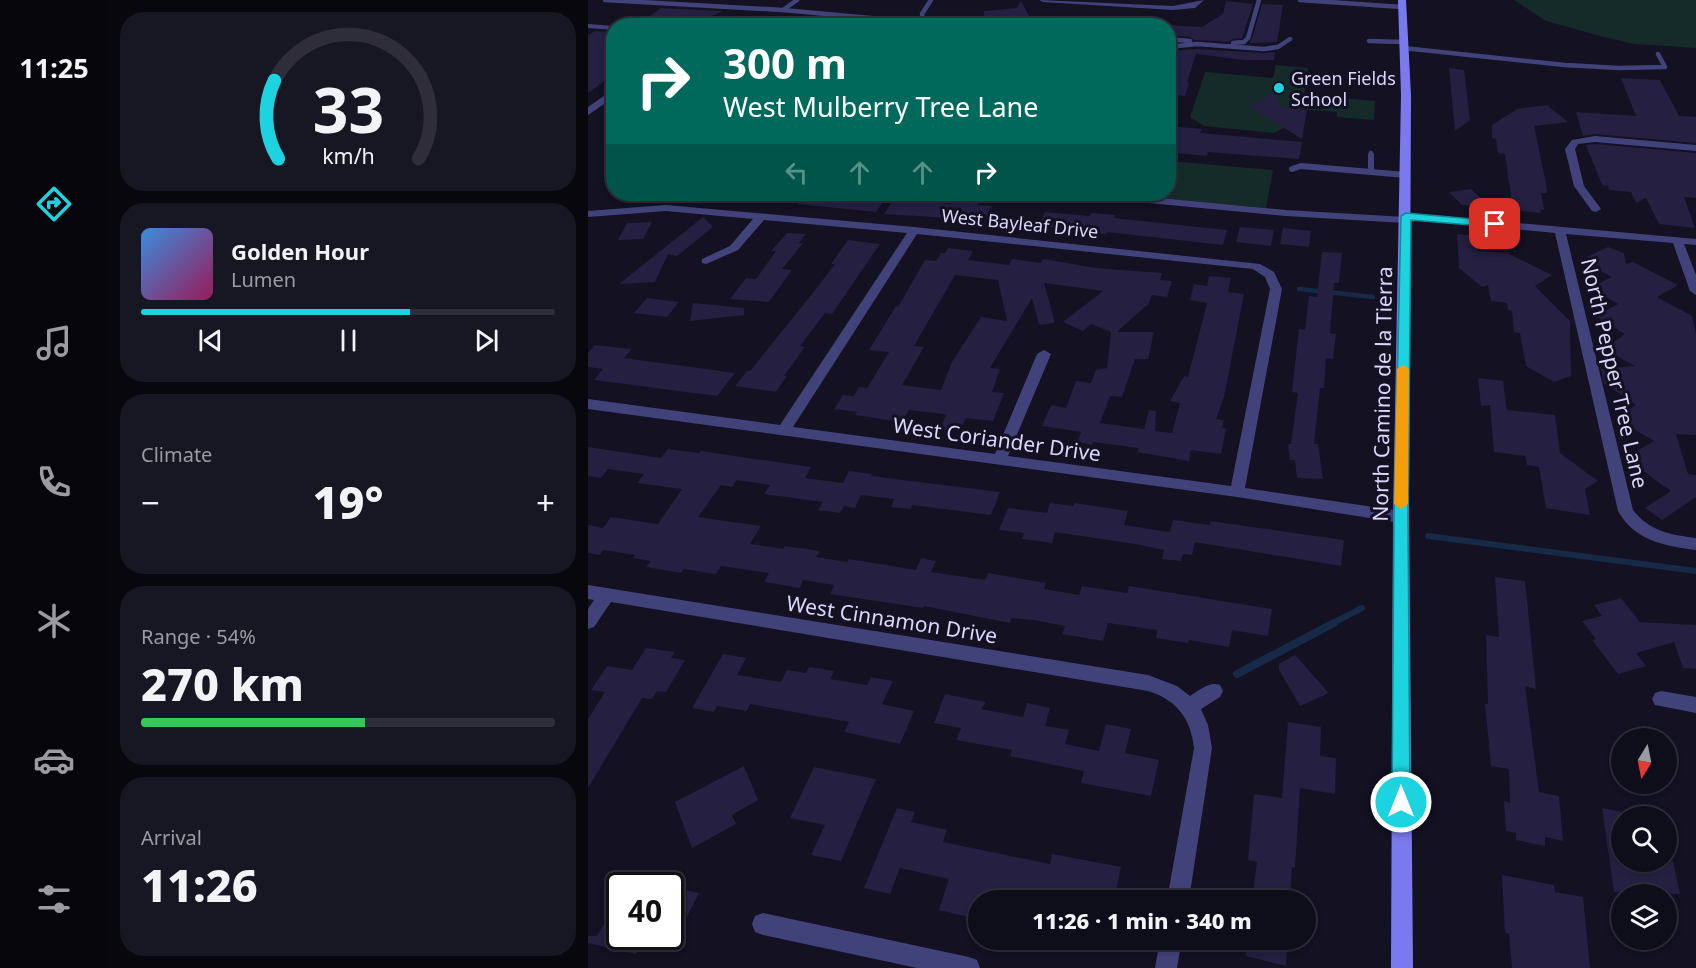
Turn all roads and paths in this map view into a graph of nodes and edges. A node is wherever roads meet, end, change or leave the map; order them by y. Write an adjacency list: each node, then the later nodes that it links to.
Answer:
1 (605, 0): 10 (lane)
2 (680, 0): 10 (lane)
3 (797, 0): 11 (lane)
4 (931, 0): 13 (lane)
5 (1043, 0): 6 (street)
6 (1200, 0)
7 (1259, 0): 17 (lane)
8 (1300, 0): 9 (lane)
9 (1402, 3): 19 (street, North Camino de la Tierra)
10 (674, 5): 11 (lane)
11 (783, 10): 12 (lane)
12 (870, 18)
13 (923, 18)
14 (588, 26): 15 (street)
15 (606, 27)
16 (1290, 39): 20 (lane)
17 (1176, 40)
18 (1369, 41): 19 (lane)
19 (1403, 45): 21 (lane); 28 (street, North Camino de la Tierra)
20 (1176, 46)
21 (1658, 54)
22 (606, 98): 23 (street)
23 (588, 112)
24 (1696, 148): 30 (street)
25 (1371, 153): 27 (lane)
26 (1292, 170): 27 (lane)
27 (1371, 172): 28 (lane)
28 (1406, 175): 33 (street, North Camino de la Tierra)
29 (1160, 201): 33 (lane)
30 (1596, 209)
31 (588, 214): 32 (street, West Bayleaf Drive)
32 (762, 216): 34 (street, West Bayleaf Drive); 38 (street)
33 (1406, 218): 35 (street); 45 (street, North Camino de la Tierra)
34 (914, 230): 42 (street); 44 (street, West Bayleaf Drive)
35 (1560, 231): 36 (street); 46 (street, North Pepper Tree Lane)
36 (1677, 240): 37 (street); 39 (street)
37 (1696, 242)
38 (706, 261)
39 (1696, 291)
40 (1044, 354): 43 (street)
41 (588, 404): 42 (street, West Coriander Drive)
42 (784, 430): 43 (street, West Coriander Drive)
43 (999, 460): 44 (street, West Coriander Drive)
44 (1237, 492): 45 (street, West Coriander Drive)
45 (1401, 517): 59 (street, North Camino de la Tierra)
46 (1696, 544)
47 (588, 592): 48 (street, West Cinnamon Drive)
48 (607, 595): 49 (street); 52 (street, West Cinnamon Drive)
49 (588, 622)
50 (1214, 691): 52 (street)
51 (1661, 699): 53 (street)
52 (1187, 704): 54 (street)
53 (1696, 705)
54 (1180, 890)
55 (763, 924): 57 (street)
56 (1169, 950): 58 (street)
57 (969, 968)
58 (1166, 968)
59 (1402, 968)

